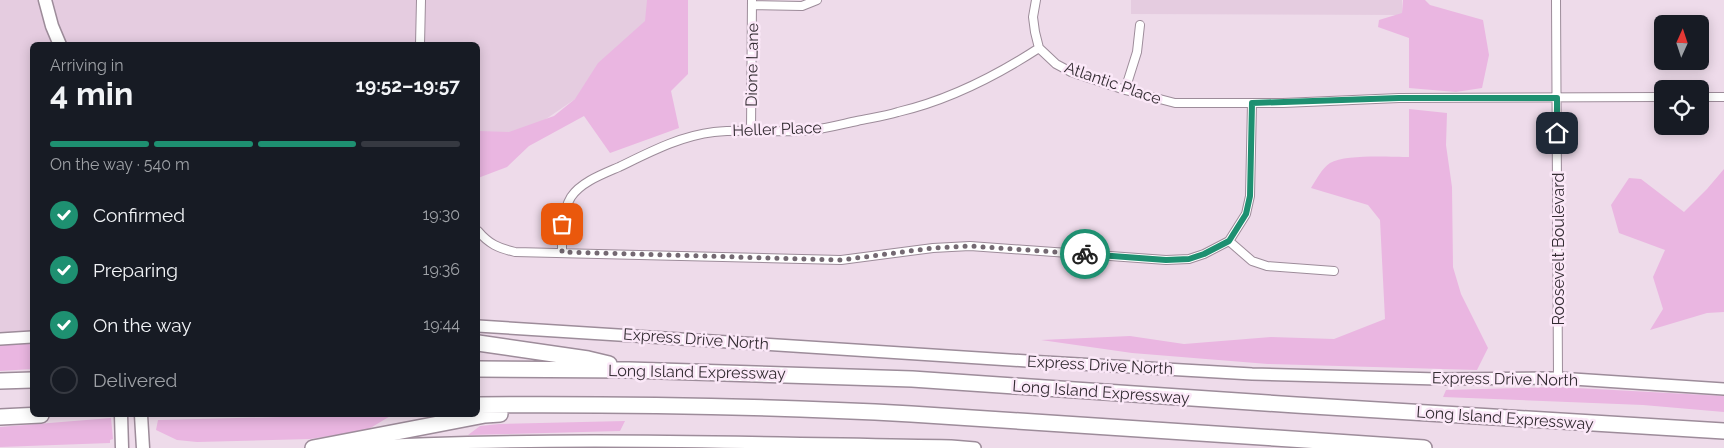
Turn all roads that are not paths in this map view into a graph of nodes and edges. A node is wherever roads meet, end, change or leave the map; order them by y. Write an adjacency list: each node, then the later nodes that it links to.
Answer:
1 (45, 0): 8 (main road)
2 (421, 0): 9 (street)
3 (817, 0): 6 (street)
4 (1036, 0): 10 (street)
5 (1556, 0): 15 (street, Roosevelt Boulevard)
6 (752, 3): 17 (street, Dione Lane)
7 (1140, 25): 11 (street)
8 (59, 42)
9 (420, 42)
10 (1039, 48): 11 (street, Atlantic Place); 17 (street, Heller Place)
11 (1125, 90): 16 (street, Atlantic Place)
12 (1654, 97): 15 (street, Atlantic Place)
13 (1709, 97): 14 (street)
14 (1724, 97)
15 (1557, 98): 16 (street, Atlantic Place); 28 (street, Roosevelt Boulevard)
16 (1252, 103): 19 (street)
17 (750, 131): 20 (street, Heller Place)
18 (480, 233): 20 (street)
19 (1229, 241): 20 (street); 21 (street)
20 (562, 252)
21 (1334, 271)
22 (480, 326): 28 (main road, Express Drive North)
23 (30, 337): 24 (main road)
24 (0, 339)
25 (480, 343): 27 (highway)
26 (480, 369): 27 (highway, Long Island Expressway)
27 (629, 370): 40 (highway, Long Island Expressway)
28 (1558, 378): 31 (main road, Express Drive North)
29 (30, 380): 30 (highway)
30 (0, 381)
31 (1724, 389)
32 (568, 404): 33 (highway); 35 (highway); 46 (highway)
33 (480, 405)
34 (30, 416): 36 (highway)
35 (480, 416)
36 (0, 417)
37 (121, 417): 41 (main road)
38 (142, 417): 42 (main road)
39 (475, 417): 43 (highway)
40 (1724, 431)
41 (122, 448)
42 (143, 448)
43 (313, 448)
44 (326, 448): 45 (main road)
45 (975, 448)
46 (1424, 448)

